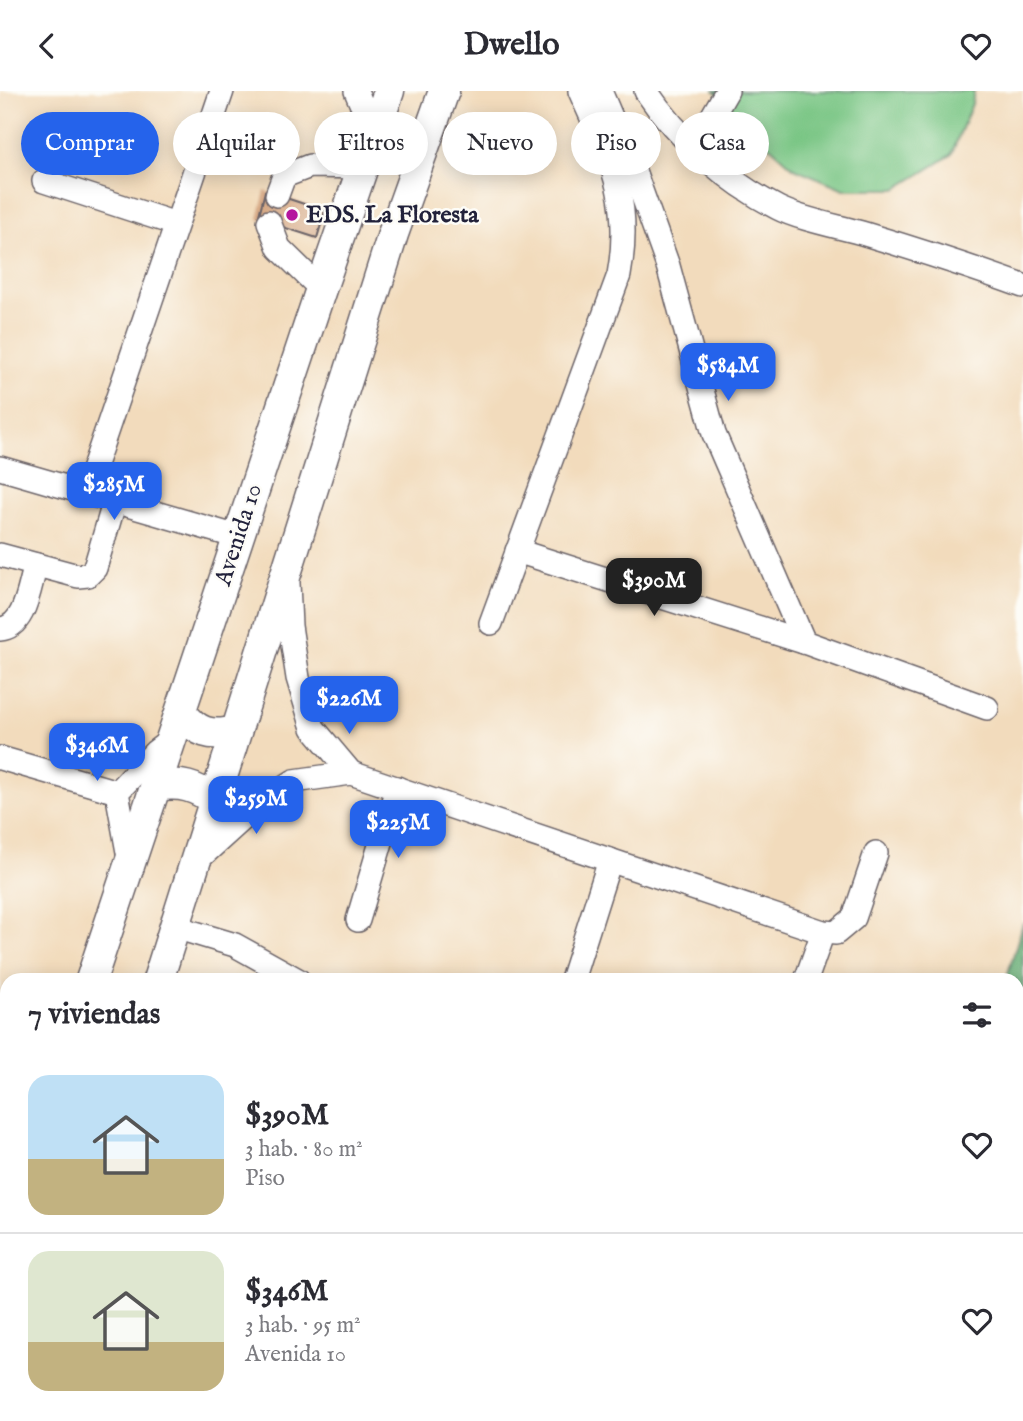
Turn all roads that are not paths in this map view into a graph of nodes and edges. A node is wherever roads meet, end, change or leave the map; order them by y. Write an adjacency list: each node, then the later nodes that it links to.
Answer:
1 (222, 91): 19 (street)
2 (356, 91): 9 (street)
3 (389, 91): 10 (main road, Avenida 10)
4 (444, 91): 29 (main road)
5 (580, 91): 26 (street)
6 (600, 91): 32 (street)
7 (646, 91): 12 (street)
8 (727, 91): 11 (street)
9 (370, 112)
10 (381, 112)
11 (715, 112)
12 (675, 127)
13 (314, 166): 17 (street)
14 (360, 175): 21 (main road, Avenida 10)
15 (728, 175): 20 (street)
16 (44, 181): 19 (street)
17 (277, 195)
18 (268, 222): 21 (street)
19 (176, 224): 23 (street)
20 (1023, 286)
21 (321, 289): 25 (main road, Avenida 10)
22 (0, 468): 23 (street)
23 (86, 491): 24 (street)
24 (115, 500): 25 (street); 28 (street)
25 (238, 537): 34 (main road, Avenida 10)
26 (517, 551): 30 (street); 32 (street)
27 (0, 555): 28 (street)
28 (36, 565): 31 (street)
29 (288, 573): 35 (main road); 38 (street)
30 (491, 623)
31 (0, 629)
32 (804, 642): 33 (street)
33 (987, 708)
34 (181, 712): 35 (main road); 36 (main road, Avenida 10)
35 (236, 731): 42 (main road)
36 (171, 740): 39 (main road, Avenida 10); 41 (street)
37 (0, 758): 41 (street)
38 (351, 773): 40 (street); 45 (street)
39 (156, 786): 42 (main road); 46 (main road, Avenida 10)
40 (397, 788): 44 (street); 47 (street)
41 (117, 792): 46 (street)
42 (215, 801): 45 (main road)
43 (876, 853): 49 (street)
44 (610, 860): 49 (street); 53 (street)
45 (195, 862): 48 (main road)
46 (130, 865): 50 (main road, Avenida 10)
47 (358, 920)
48 (175, 927): 51 (main road); 52 (street)
49 (823, 932): 54 (street)
50 (93, 973)
51 (160, 973)
52 (285, 973)
53 (574, 973)
54 (808, 973)

